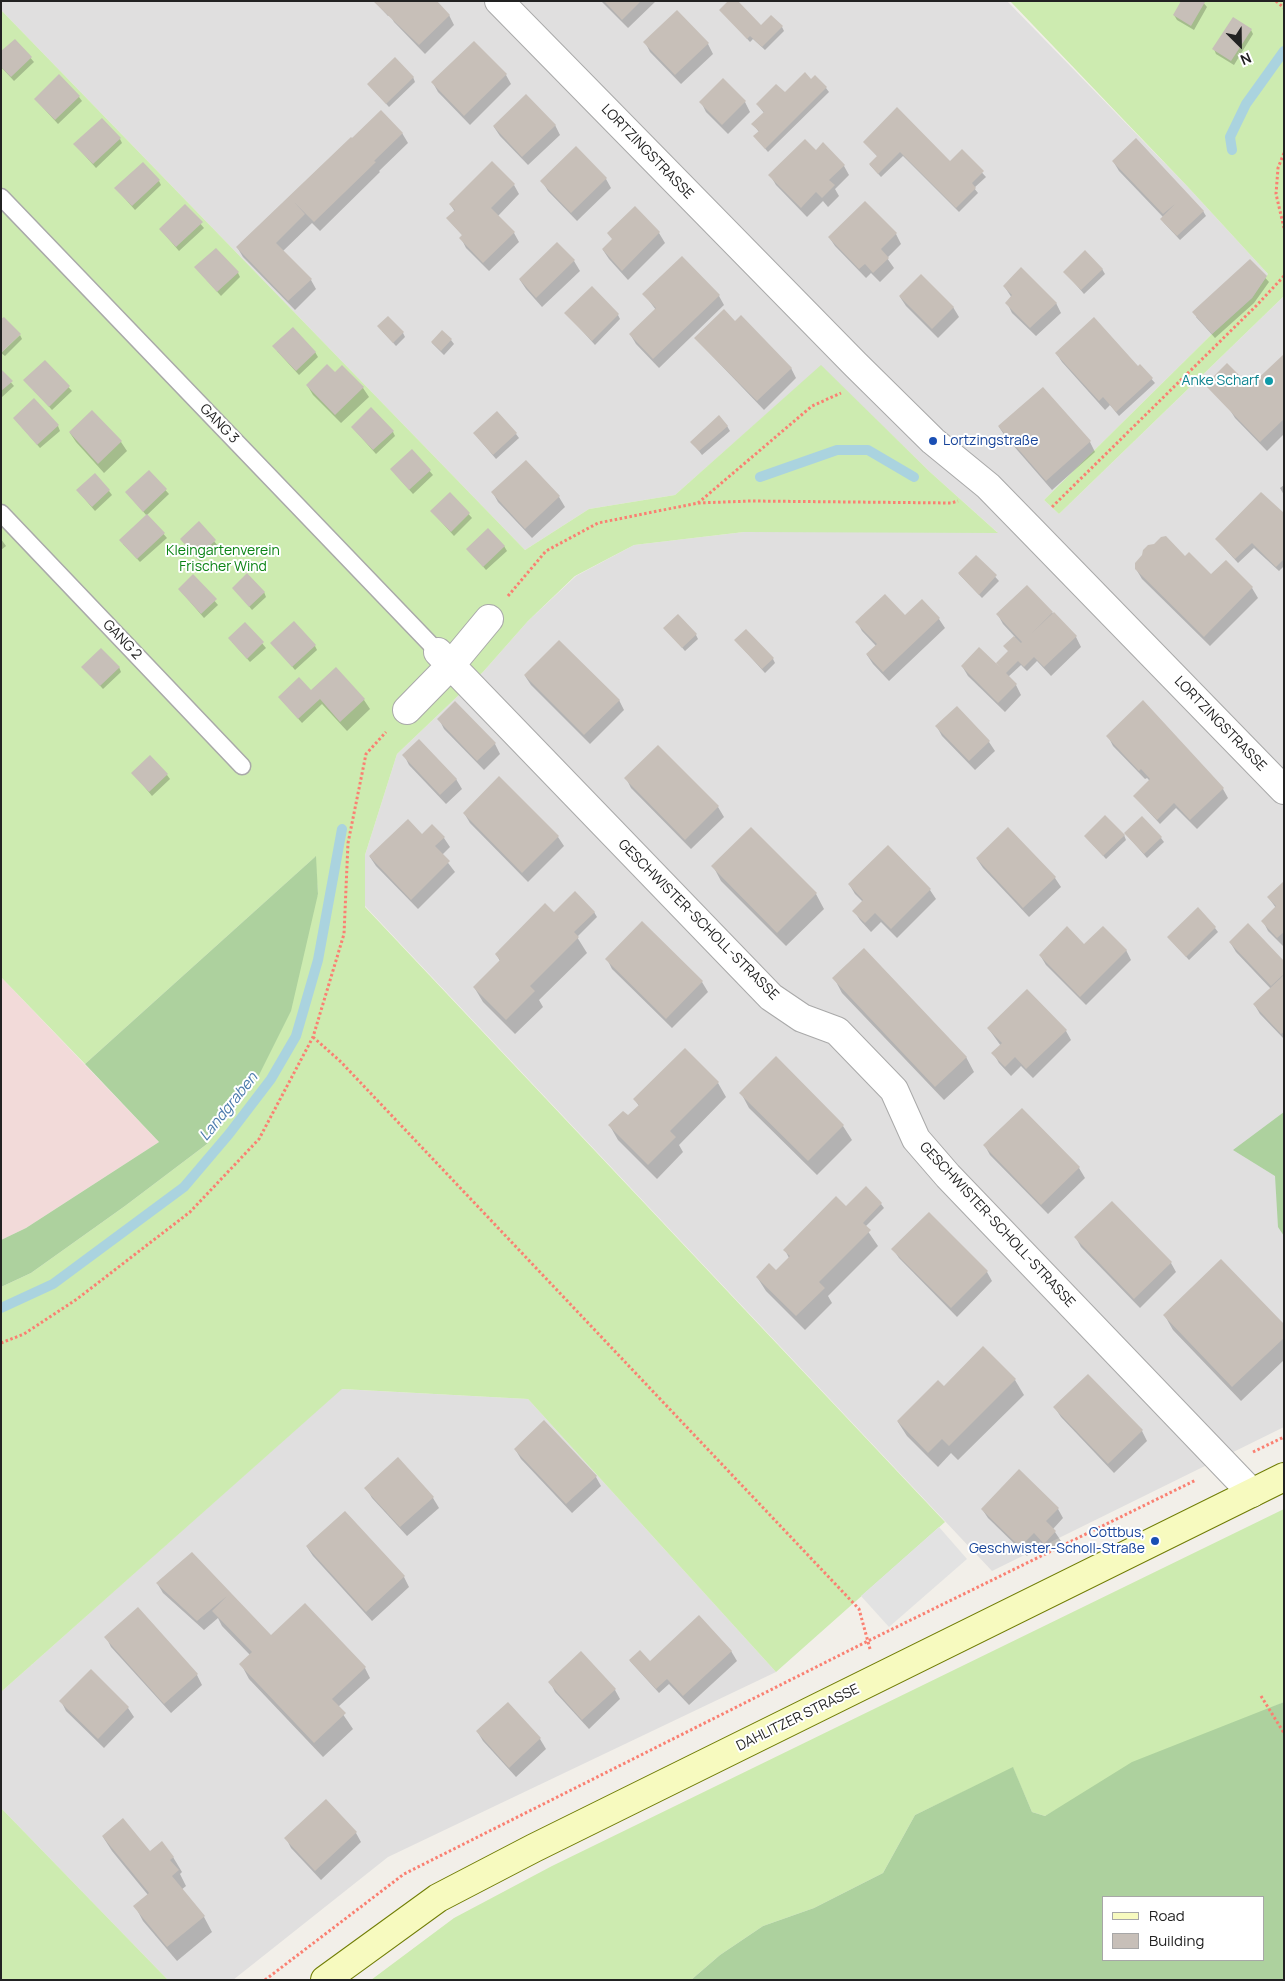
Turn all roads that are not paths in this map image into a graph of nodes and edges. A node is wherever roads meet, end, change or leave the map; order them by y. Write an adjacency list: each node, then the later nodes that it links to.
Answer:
1 (499, 1): 8 (street, LORTZINGSTRASSE)
2 (1, 196): 5 (lane, GANG 3)
3 (1, 514): 7 (lane, GANG 2)
4 (489, 619): 5 (street)
5 (444, 659): 6 (street); 10 (street, GESCHWISTER-SCHOLL-STRASSE)
6 (407, 710)
7 (242, 766)
8 (1284, 790)
9 (1284, 1477): 10 (street, DAHLITZER STRASSE)
10 (1252, 1494): 11 (street, DAHLITZER STRASSE)
11 (325, 1980)

